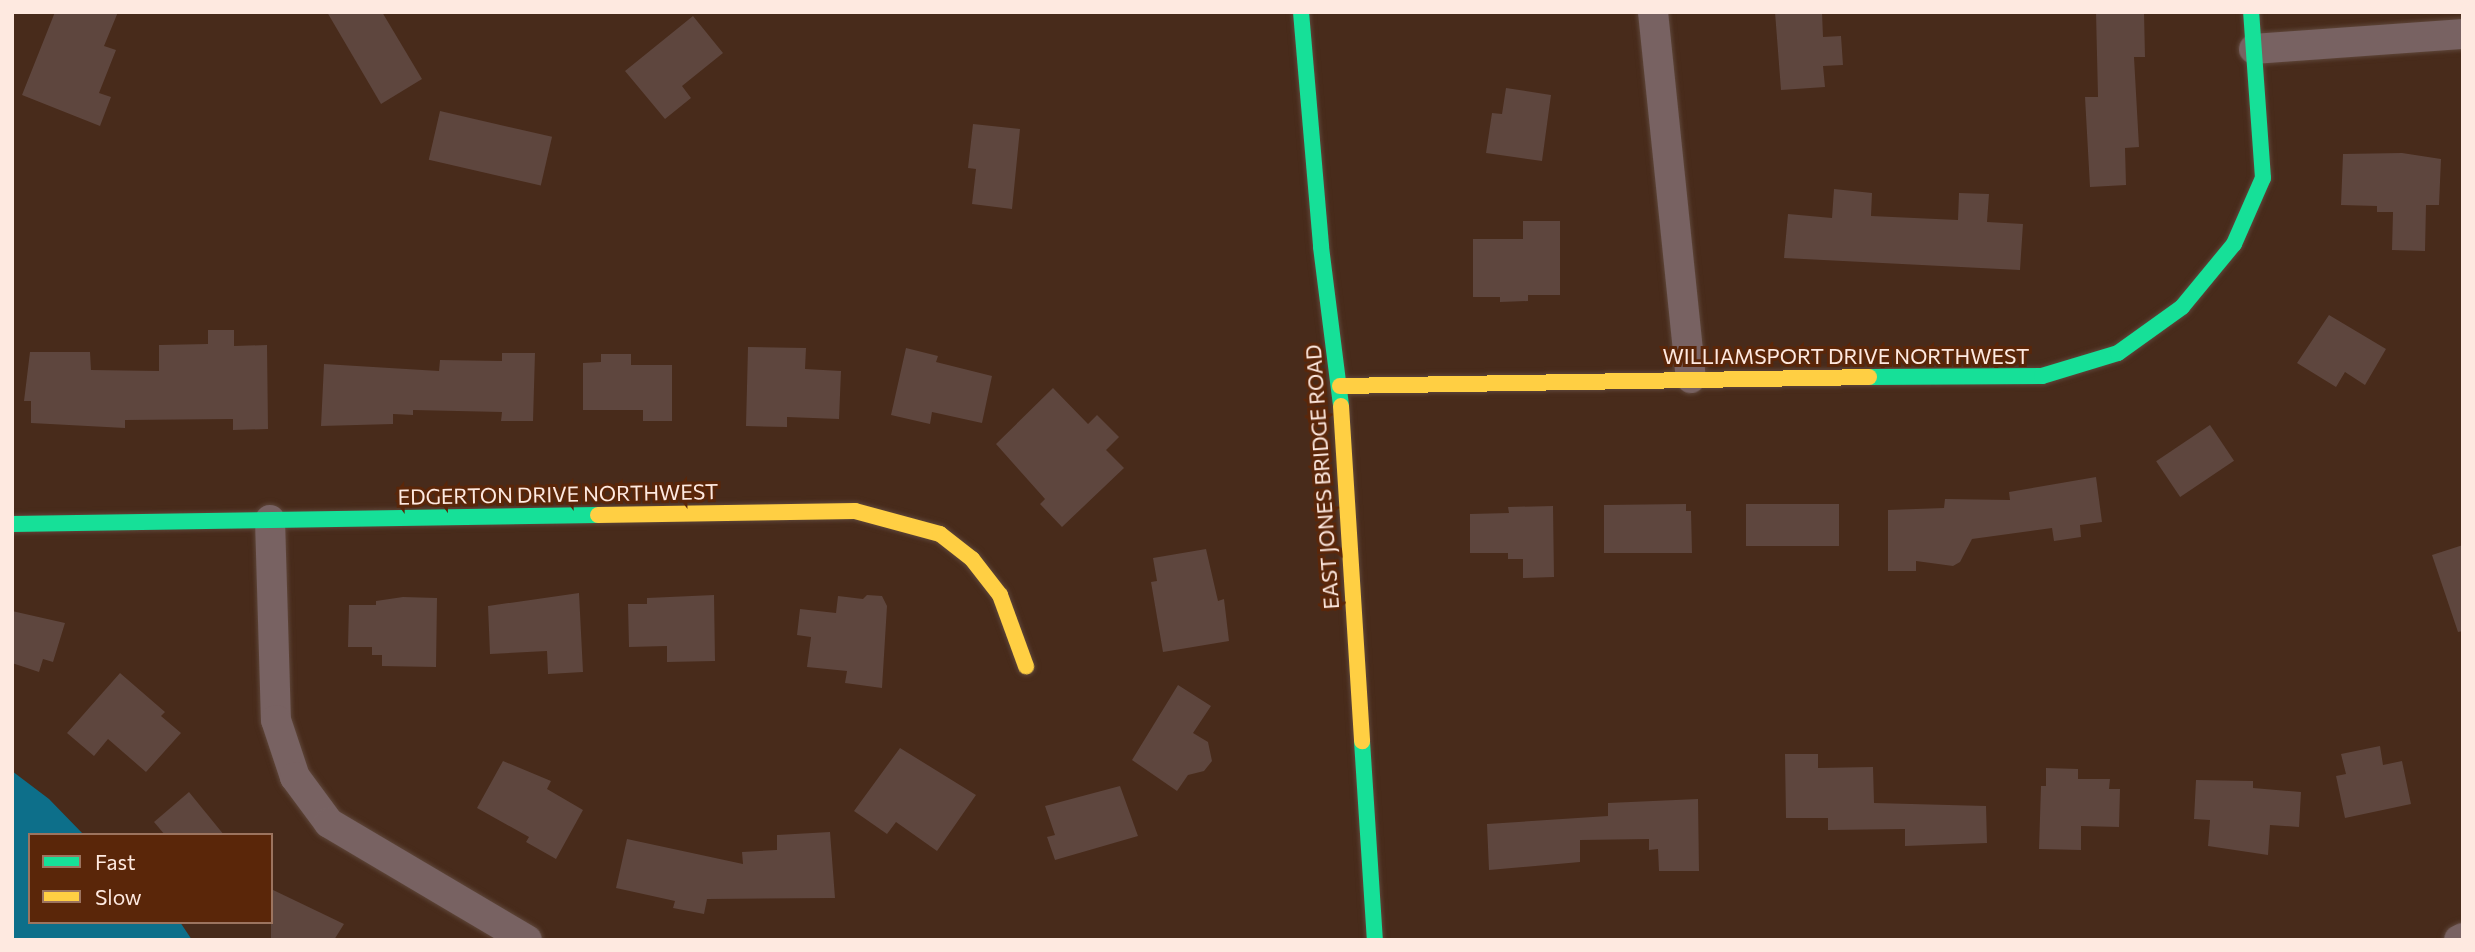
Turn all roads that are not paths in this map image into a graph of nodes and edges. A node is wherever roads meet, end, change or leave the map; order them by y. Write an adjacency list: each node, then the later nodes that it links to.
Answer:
1 (1301, 12): 7 (street, EAST JONES BRIDGE ROAD)
2 (1653, 12): 6 (street)
3 (2251, 12): 5 (street, WILLIAMSPORT DRIVE NORTHWEST)
4 (2463, 34): 5 (street)
5 (2254, 49): 6 (street, WILLIAMSPORT DRIVE NORTHWEST)
6 (1691, 377): 7 (street, WILLIAMSPORT DRIVE NORTHWEST)
7 (1339, 386): 12 (street, EAST JONES BRIDGE ROAD)
8 (270, 520): 9 (street, EDGERTON DRIVE NORTHWEST); 10 (street, EDGERTON DRIVE NORTHWEST); 11 (street)
9 (12, 524)
10 (1026, 666)
11 (527, 940)
12 (1375, 940)

